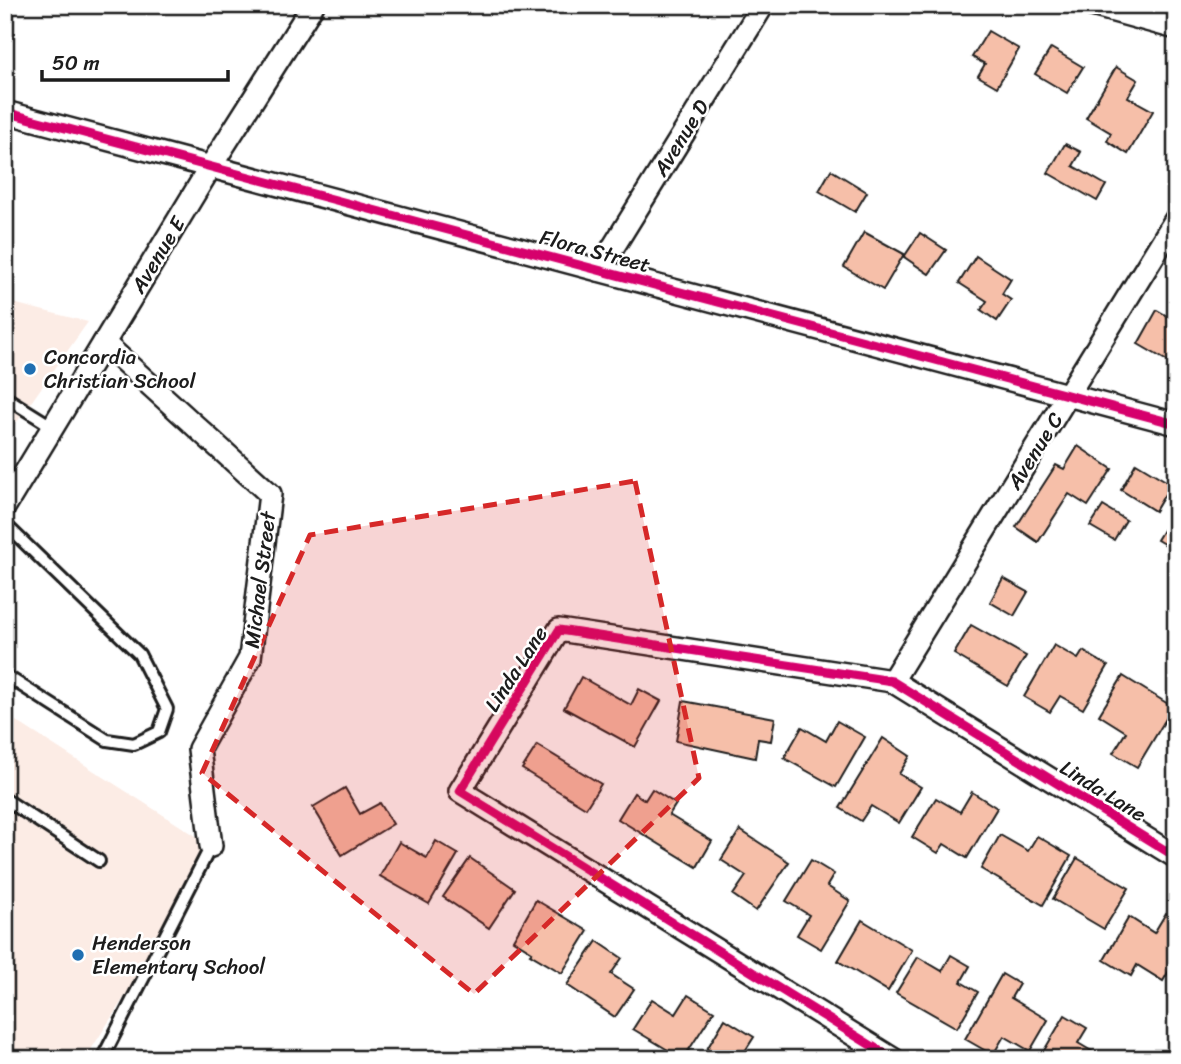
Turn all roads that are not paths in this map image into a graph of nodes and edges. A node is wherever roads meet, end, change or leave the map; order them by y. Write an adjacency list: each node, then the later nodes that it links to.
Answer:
1 (313, 5): 6 (street, Avenue E)
2 (763, 5): 8 (street, Avenue D)
3 (1092, 5): 4 (street)
4 (1176, 28)
5 (5, 112): 6 (street, Flora Street)
6 (211, 166): 8 (street, Flora Street); 9 (street, Avenue E)
7 (1176, 219): 11 (street, Avenue C)
8 (599, 270): 11 (street, Flora Street)
9 (104, 343): 13 (street, Avenue E); 19 (street, Michael Street)
10 (5, 397): 13 (lane)
11 (1068, 397): 12 (street, Flora Street); 17 (street, Avenue C)
12 (1176, 425)
13 (53, 427): 14 (street, Avenue E)
14 (5, 506)
15 (5, 524): 16 (lane)
16 (5, 675)
17 (892, 681): 20 (street, Linda Lane); 23 (street, Linda Lane)
18 (5, 799): 21 (lane)
19 (211, 846): 22 (lane, Michael Street)
20 (1176, 858)
21 (99, 862)
22 (102, 1059)
23 (893, 1059)

